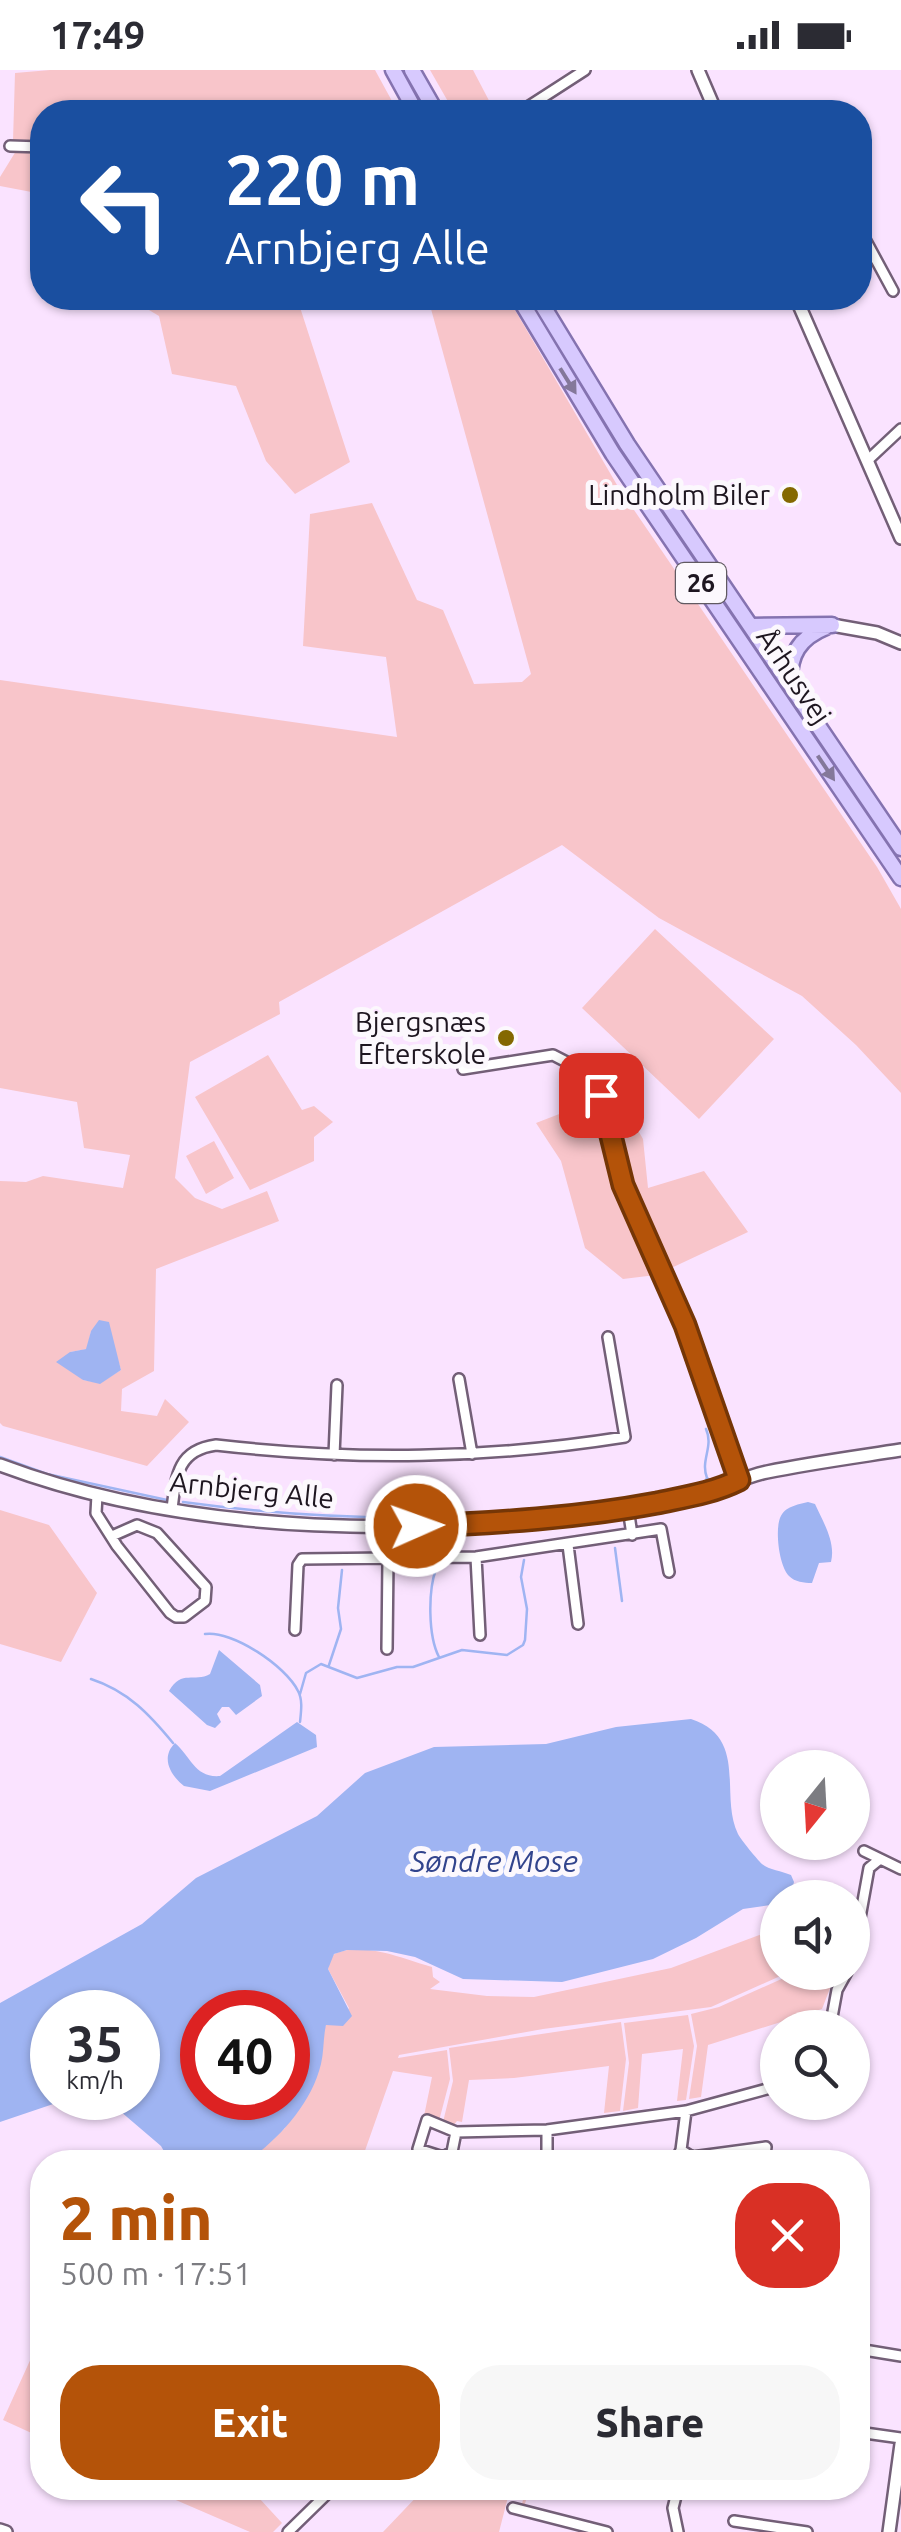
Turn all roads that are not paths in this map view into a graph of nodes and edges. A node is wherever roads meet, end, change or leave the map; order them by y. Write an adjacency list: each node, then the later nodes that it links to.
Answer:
1 (393, 70): 5 (main road)
2 (412, 70): 6 (main road)
3 (584, 70): 7 (street)
4 (698, 70): 8 (street)
5 (409, 100)
6 (429, 100)
7 (538, 100)
8 (711, 100)
9 (10, 146): 10 (street)
10 (30, 147)
11 (872, 252): 12 (street)
12 (874, 256): 13 (street)
13 (893, 291)
14 (525, 310): 25 (main road, Århusvej / 26, one-way to 25)
15 (545, 310): 21 (main road, Århusvej / 26)
16 (804, 310): 18 (street)
17 (901, 429): 18 (street)
18 (868, 460): 19 (street)
19 (901, 538)
20 (832, 625): 21 (main road); 22 (street); 23 (main road)
21 (751, 626): 23 (main road, Århusvej / 26)
22 (901, 643)
23 (790, 684): 24 (main road, Århusvej / 26)
24 (901, 848)
25 (901, 880)
26 (463, 1069): 34 (street)
27 (608, 1338): 31 (street)
28 (459, 1379): 31 (street)
29 (337, 1386): 32 (street)
30 (901, 1450): 34 (street, Arnbjerg Alle)
31 (472, 1454): 32 (street)
32 (334, 1455): 36 (street)
33 (0, 1465): 35 (street, Arnbjerg Alle)
34 (739, 1480): 37 (street, Arnbjerg Alle)
35 (97, 1495): 36 (street, Arnbjerg Alle); 39 (street)
36 (172, 1508): 37 (street, Arnbjerg Alle)
37 (628, 1508): 38 (street)
38 (632, 1535): 40 (street); 43 (street)
39 (112, 1536): 39 (street)
40 (568, 1544): 41 (street); 44 (street)
41 (476, 1557): 42 (street); 46 (street)
42 (388, 1558): 45 (street); 47 (street)
43 (668, 1572)
44 (578, 1624)
45 (295, 1630)
46 (480, 1635)
47 (387, 1649)
48 (870, 1854): 49 (street)
49 (880, 1859): 50 (street); 51 (street)
50 (901, 1868)
51 (867, 1880)
52 (760, 2091): 53 (street)
53 (686, 2112): 54 (street); 59 (street)
54 (547, 2130): 55 (street); 58 (street)
55 (456, 2132): 56 (street); 57 (street)
56 (421, 2150)
57 (452, 2150)
58 (547, 2150)
59 (681, 2150)
60 (870, 2351): 61 (street)
61 (901, 2356)
62 (870, 2434): 63 (street)
63 (901, 2440): 72 (street)
64 (321, 2500): 68 (street)
65 (675, 2500): 70 (street)
66 (513, 2508): 69 (street)
67 (734, 2520): 71 (street)
68 (288, 2532)
69 (606, 2532)
70 (676, 2532)
71 (808, 2532)
72 (889, 2532)

